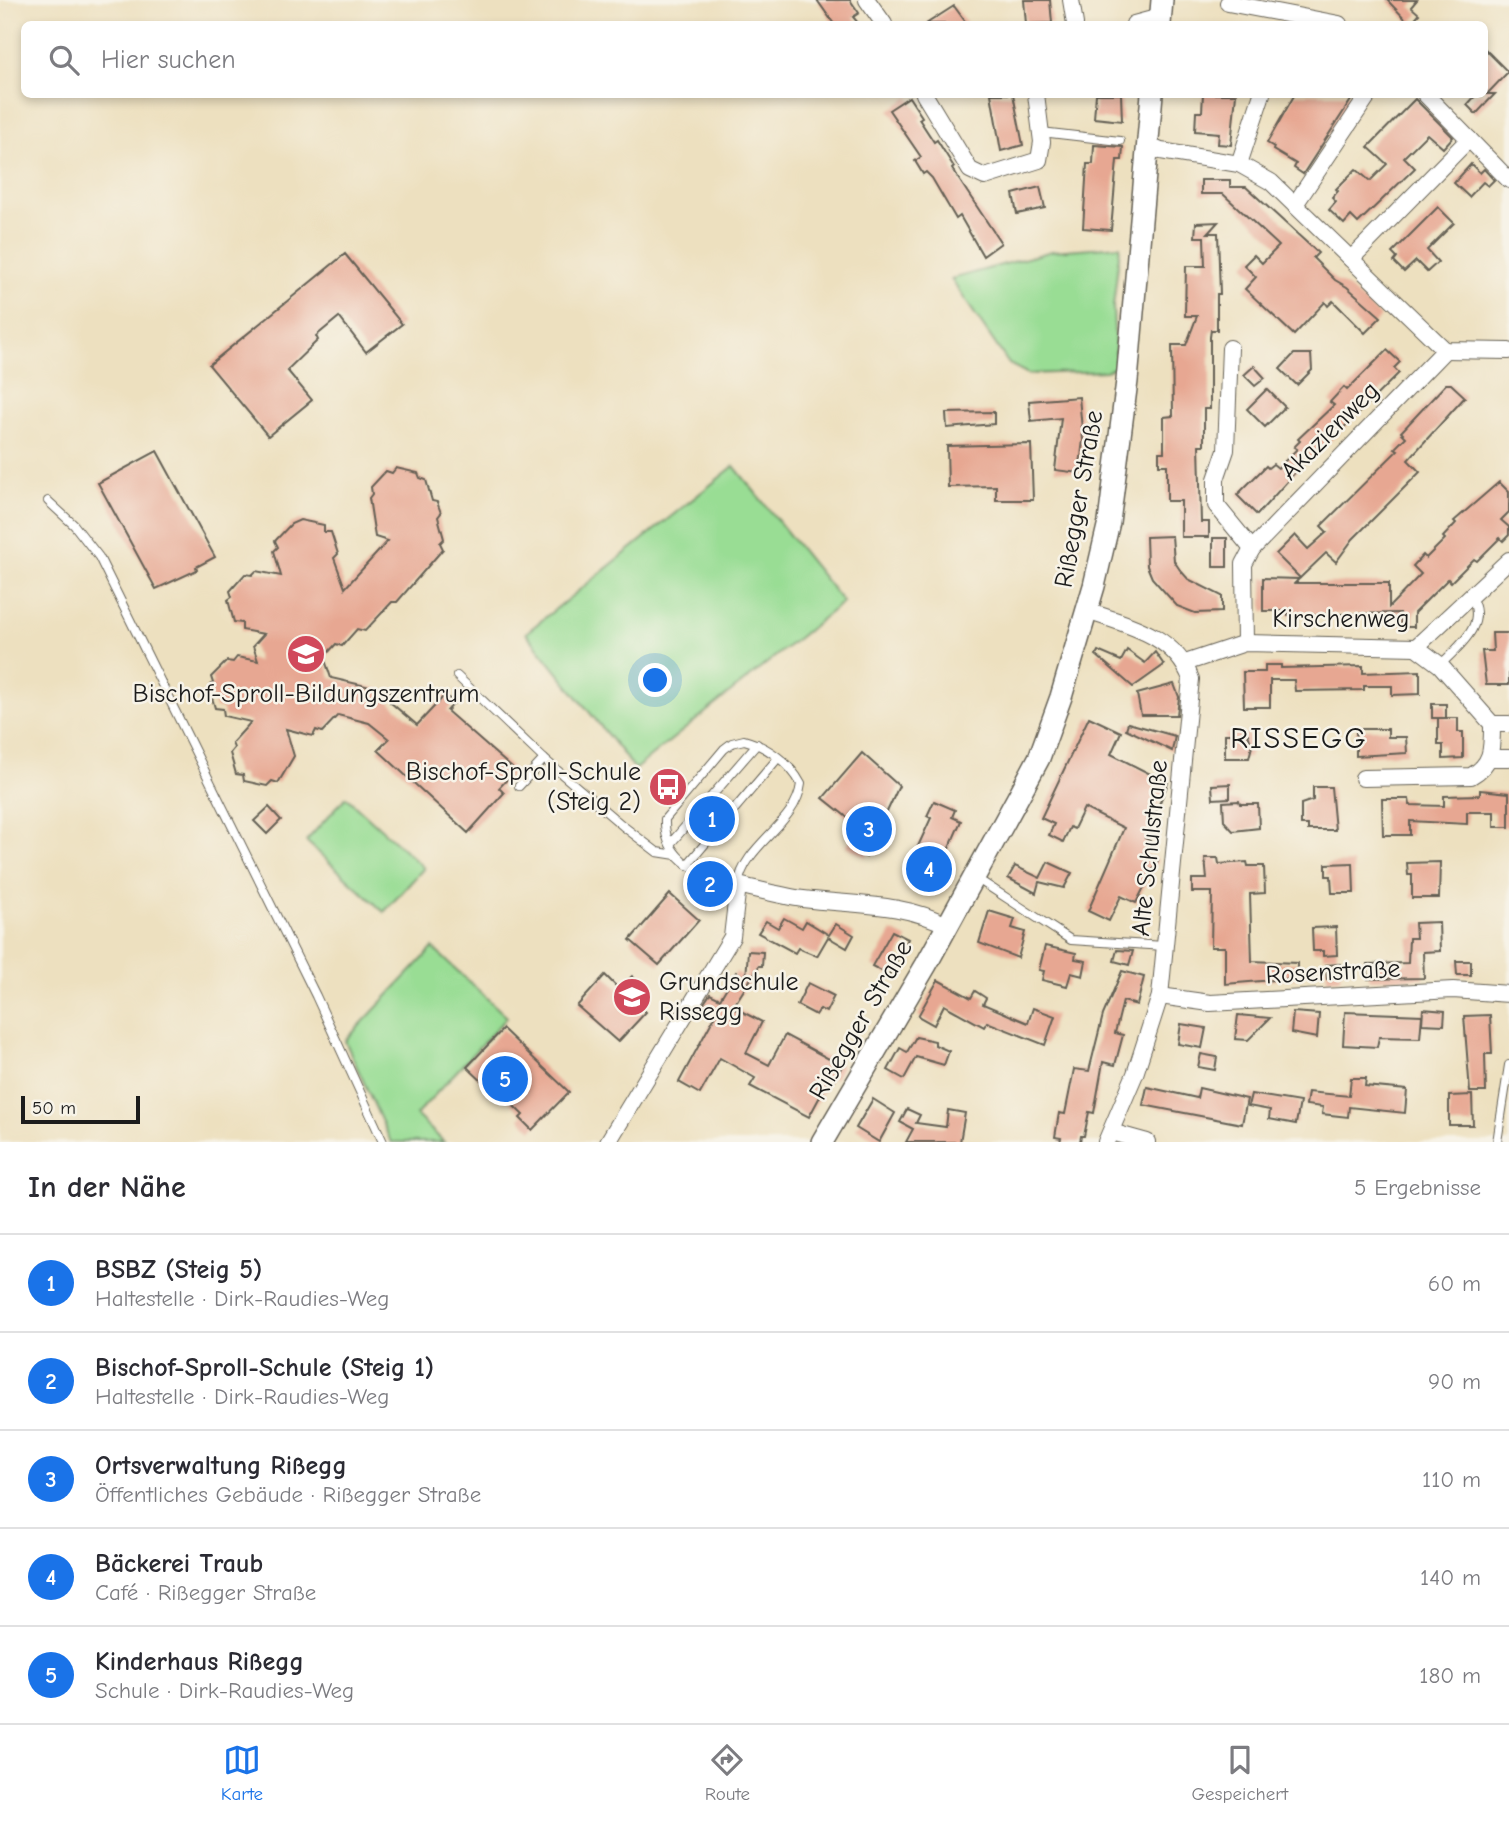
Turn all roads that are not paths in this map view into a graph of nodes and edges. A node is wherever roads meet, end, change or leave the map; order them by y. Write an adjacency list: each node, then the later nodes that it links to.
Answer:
1 (867, 0): 6 (street)
2 (1071, 0): 7 (street)
3 (1228, 3): 5 (street)
4 (1161, 14): 8 (street)
5 (1287, 20)
6 (882, 21)
7 (1074, 21)
8 (1142, 21)
9 (926, 98): 15 (street)
10 (1037, 98): 15 (street)
11 (1152, 98): 18 (street, Rißegger Straße)
12 (1261, 98): 19 (street)
13 (1366, 98): 21 (street)
14 (1429, 98): 16 (street)
15 (1041, 132): 17 (lane)
16 (1469, 139): 20 (street); 22 (street)
17 (1120, 141)
18 (1147, 145): 19 (street); 30 (street, Rißegger Straße)
19 (1238, 164): 21 (street)
20 (1509, 180)
21 (1296, 203): 22 (street)
22 (1351, 259): 24 (street)
23 (1230, 348): 27 (street)
24 (1445, 350): 25 (street); 27 (street, Akazienweg)
25 (1509, 351)
26 (48, 501): 56 (lane)
27 (1252, 549): 31 (street)
28 (1509, 560): 29 (street, Kirschenweg)
29 (1470, 596): 32 (street, Kirschenweg); 34 (lane)
30 (1087, 611): 33 (street); 48 (street, Rißegger Straße)
31 (1245, 643): 32 (street, Kirschenweg); 33 (street, Kirschenweg)
32 (1416, 647): 34 (street)
33 (1185, 663): 51 (street, Alte Schulstraße)
34 (1440, 665): 36 (street)
35 (457, 676): 42 (lane)
36 (1492, 724): 37 (street); 40 (street)
37 (1509, 724)
38 (757, 744): 39 (lane); 45 (lane); 45 (lane)
39 (779, 758): 47 (lane); 49 (lane)
40 (1490, 758): 41 (street); 43 (street)
41 (1509, 758)
42 (544, 759): 44 (lane); 46 (lane)
43 (1363, 778)
44 (519, 786)
45 (670, 844): 46 (lane)
46 (676, 855): 47 (lane)
47 (687, 865): 49 (lane)
48 (974, 877): 50 (street, Rißegger Straße); 51 (lane)
49 (738, 885): 50 (street, Rißegger Straße); 57 (street)
50 (947, 926): 58 (street, Rißegger Straße)
51 (1164, 946): 53 (street, Alte Schulstraße)
52 (1509, 994): 53 (street, Rosenstraße)
53 (1160, 996): 55 (street, Alte Schulstraße)
54 (1509, 1065): 60 (lane)
55 (1109, 1137): 59 (street)
56 (383, 1142)
57 (608, 1142)
58 (822, 1142)
59 (1147, 1142)
60 (1497, 1142)

